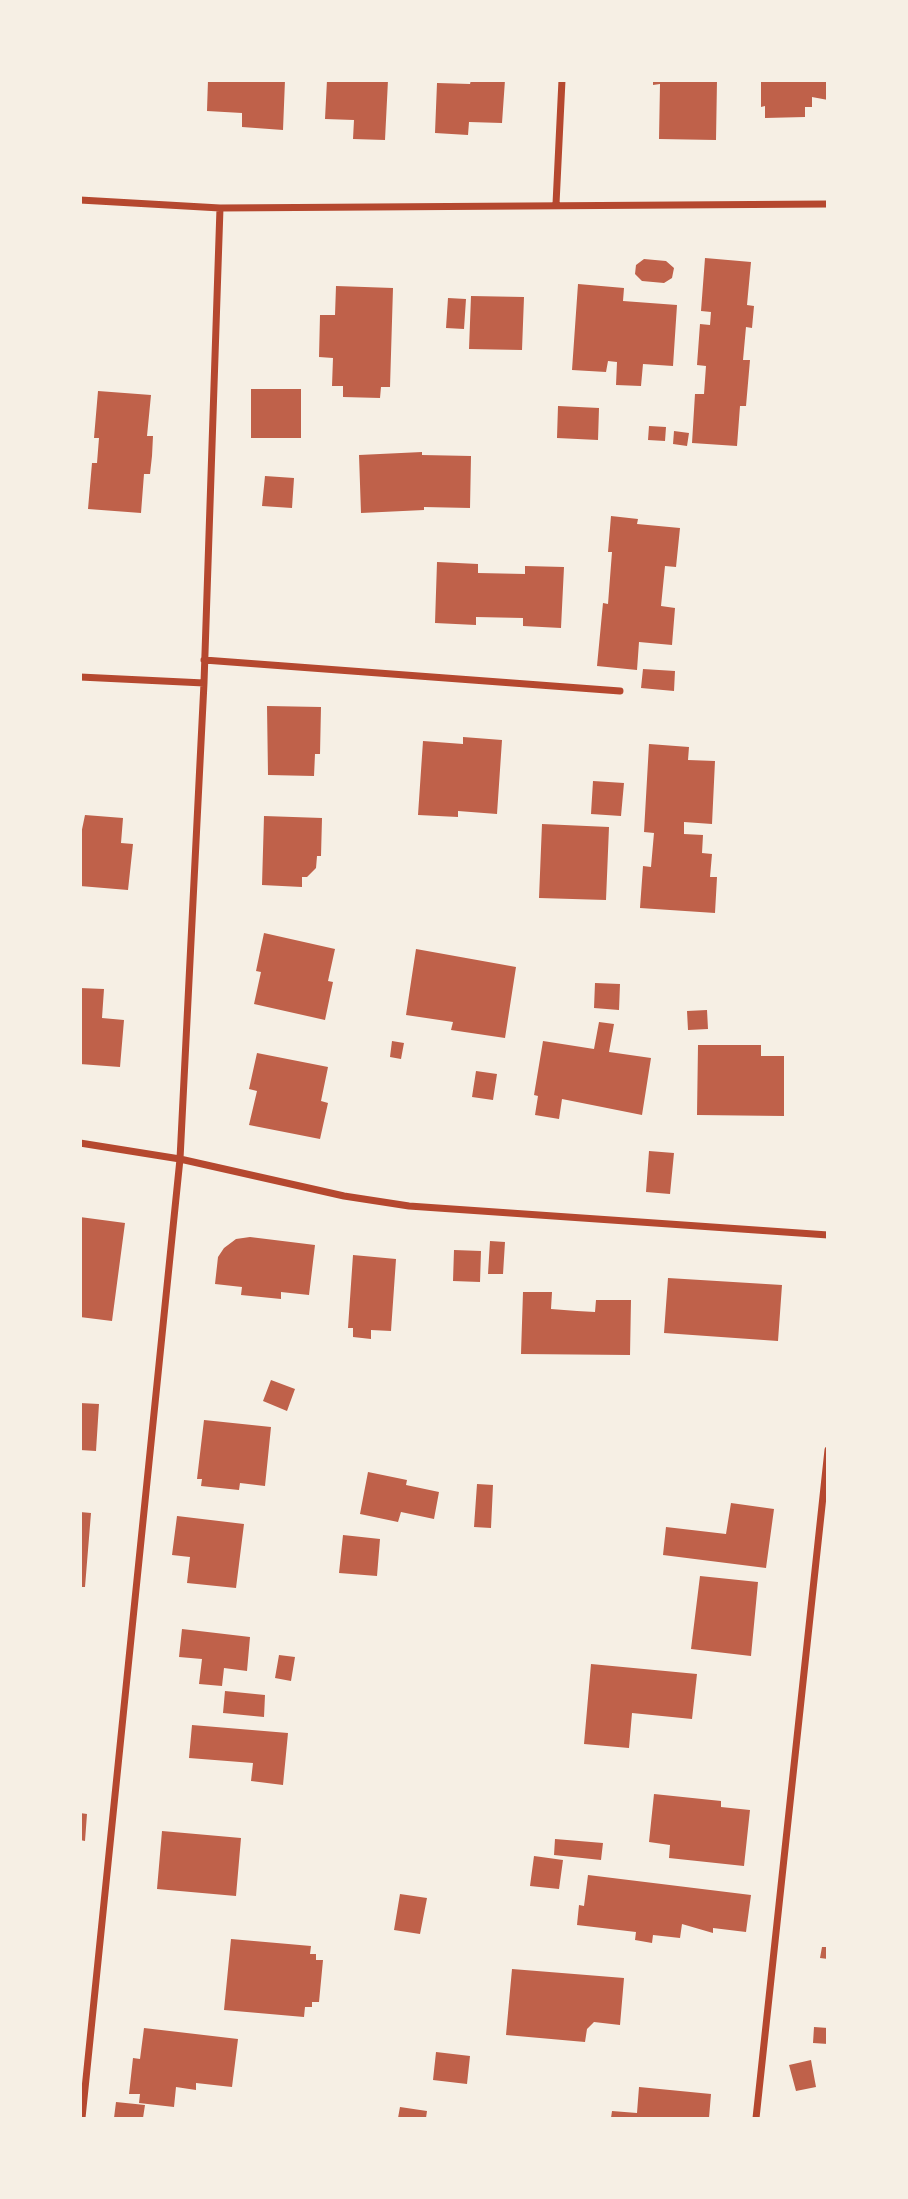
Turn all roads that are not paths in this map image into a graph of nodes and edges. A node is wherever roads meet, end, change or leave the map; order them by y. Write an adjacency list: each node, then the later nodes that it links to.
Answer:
1 (562, 80): 3 (street)
2 (80, 200): 5 (street)
3 (556, 204): 4 (street); 5 (street)
4 (828, 204)
5 (220, 208): 6 (street)
6 (204, 660): 8 (street); 9 (street)
7 (80, 677): 8 (street)
8 (204, 683): 11 (street)
9 (620, 691)
10 (80, 1143): 11 (street)
11 (180, 1159): 12 (street); 14 (street)
12 (828, 1235)
13 (828, 1450): 15 (street)
14 (82, 2119)
15 (756, 2119)

